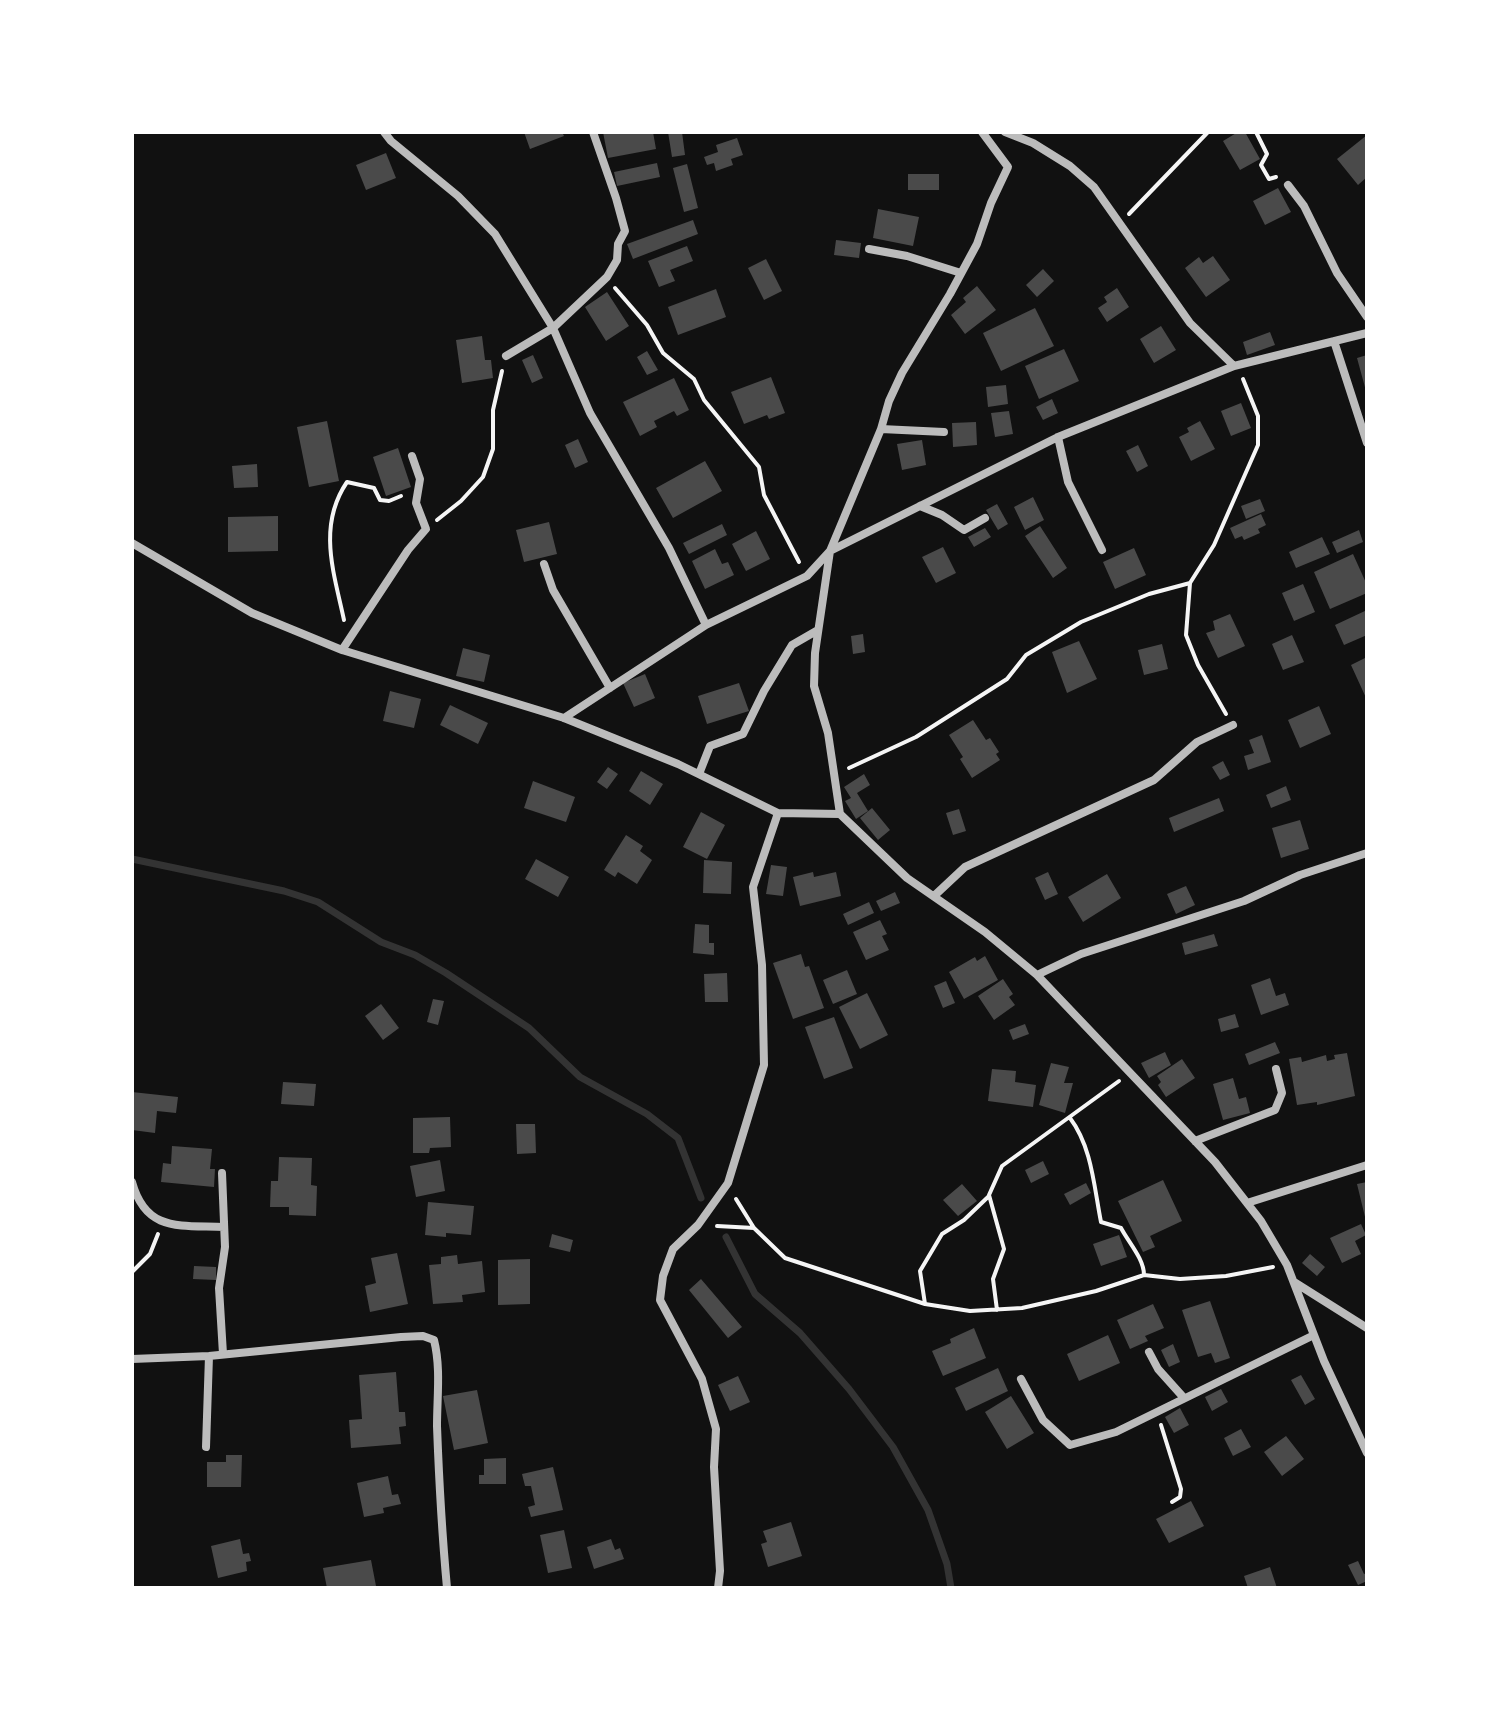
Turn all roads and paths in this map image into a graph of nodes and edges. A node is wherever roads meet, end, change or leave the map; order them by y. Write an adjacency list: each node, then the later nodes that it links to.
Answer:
1 (384, 132): 13 (street)
2 (593, 132): 11 (street)
3 (982, 132): 10 (street)
4 (1005, 132): 8 (street)
5 (1208, 132): 8 (path)
6 (1256, 132): 7 (path)
7 (1288, 185): 12 (street)
8 (1119, 224): 17 (street)
9 (869, 249): 10 (street)
10 (961, 273): 18 (street)
11 (607, 277): 13 (street); 31 (path)
12 (1367, 317)
13 (553, 328): 16 (street); 34 (street)
14 (1367, 333): 15 (street)
15 (1334, 341): 17 (street); 21 (street)
16 (506, 356): 26 (path)
17 (1236, 366): 20 (street); 32 (path)
18 (881, 429): 19 (street); 29 (street)
19 (944, 432)
20 (1058, 437): 24 (street); 28 (street)
21 (1367, 443)
22 (412, 456): 23 (street)
23 (417, 491): 26 (street); 33 (path)
24 (920, 506): 25 (street); 29 (street)
25 (985, 518)
26 (426, 529): 36 (street)
27 (132, 543): 36 (street)
28 (1102, 550)
29 (830, 551): 31 (street); 35 (street)
30 (544, 564): 37 (street)
31 (807, 576): 34 (street)
32 (1190, 583): 39 (path); 41 (path)
33 (344, 622)
34 (706, 625): 37 (street)
35 (818, 630): 40 (street); 41 (street)
36 (342, 650): 38 (street)
37 (610, 688): 38 (street)
38 (564, 718): 40 (street)
39 (1233, 725): 45 (street)
40 (699, 774): 42 (street)
41 (834, 775): 43 (street)
42 (778, 813): 43 (street); 54 (street)
43 (840, 814): 45 (street)
44 (1367, 853): 46 (street)
45 (934, 896): 46 (street)
46 (1037, 975): 48 (street)
47 (1276, 1069): 50 (street)
48 (1130, 1072): 49 (path); 50 (street)
49 (1070, 1117): 55 (path); 63 (path)
50 (1195, 1141): 56 (street)
51 (1367, 1165): 56 (street)
52 (222, 1173): 58 (street)
53 (132, 1182): 57 (street)
54 (728, 1183): 59 (path); 60 (street)
55 (989, 1195): 65 (path); 66 (path)
56 (1247, 1203): 61 (street)
57 (159, 1220): 58 (street); 62 (path)
58 (224, 1227): 70 (street)
59 (754, 1228): 60 (path); 65 (path)
60 (684, 1238): 80 (street)
61 (1287, 1265): 63 (path); 64 (street)
62 (132, 1272)
63 (1144, 1275): 66 (path)
64 (1294, 1282): 67 (street); 68 (street)
65 (925, 1304): 66 (path)
66 (997, 1310)
67 (1367, 1328)
68 (1314, 1335): 74 (street); 77 (street)
69 (1149, 1352): 74 (street)
70 (223, 1354): 71 (street); 79 (street)
71 (209, 1356): 72 (street); 76 (street)
72 (132, 1359)
73 (1021, 1379): 75 (street)
74 (1184, 1398): 75 (street)
75 (1156, 1412): 78 (path)
76 (206, 1447)
77 (1367, 1453)
78 (1172, 1502)
79 (446, 1588)
80 (718, 1588)

